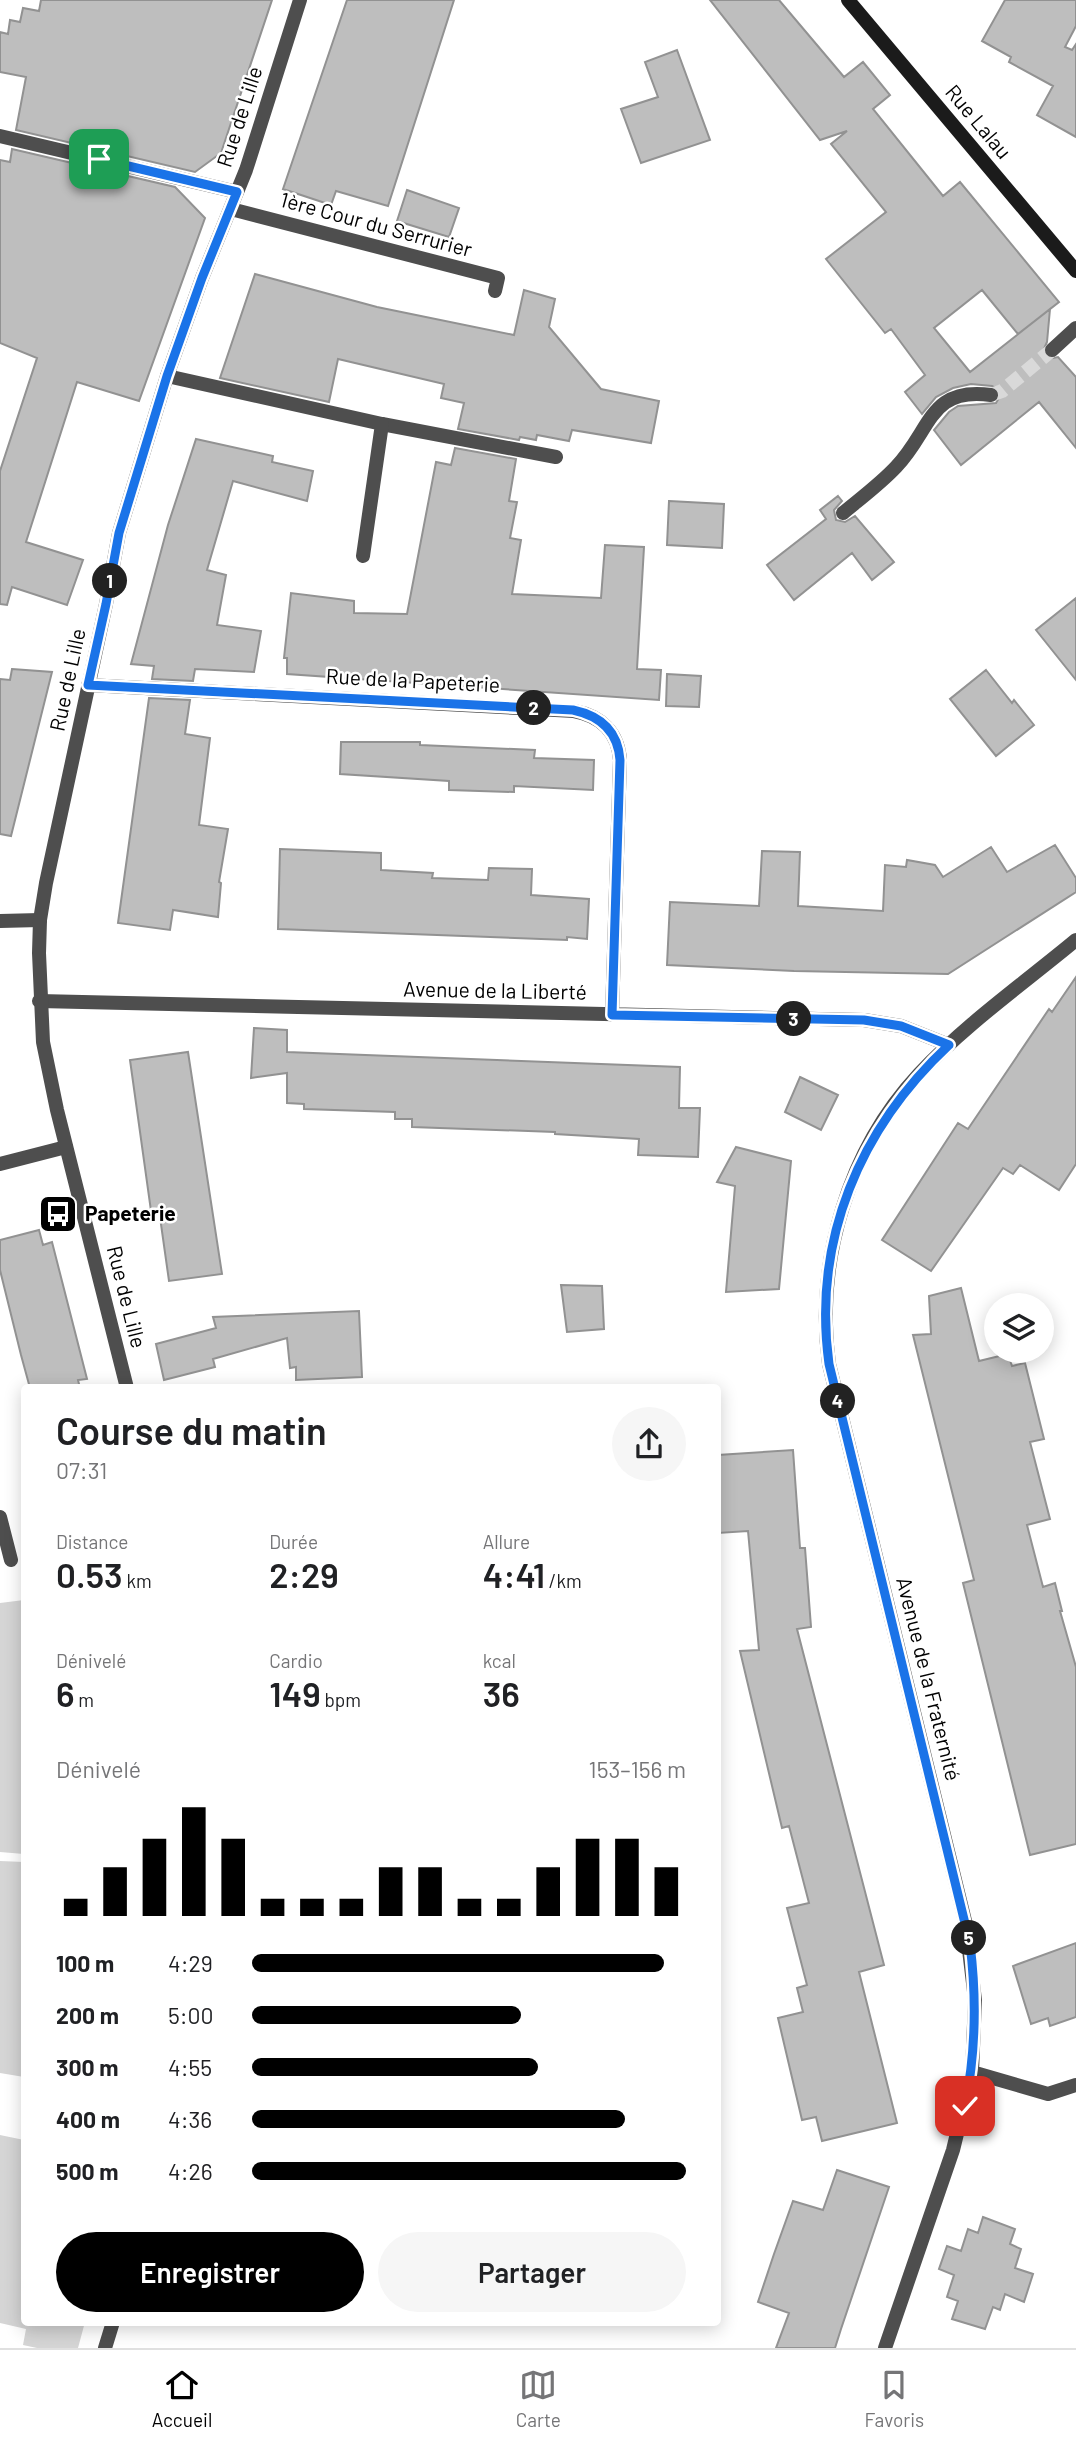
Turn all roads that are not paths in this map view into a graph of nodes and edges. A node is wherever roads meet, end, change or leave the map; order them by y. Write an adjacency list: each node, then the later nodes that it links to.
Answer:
1 (300, 0): 4 (street, Rue de Lille)
2 (848, 0): 6 (main road, Rue Lalau)
3 (0, 136): 4 (street)
4 (237, 192): 5 (street, Rue de Lille)
5 (231, 209): 7 (street, 1ère Cour du Serrurier); 10 (street, Rue de Lille)
6 (1076, 271)
7 (495, 291)
8 (1076, 328): 9 (street)
9 (1052, 350)
10 (167, 376): 12 (street); 16 (street, Rue de Lille)
11 (991, 395): 14 (street)
12 (382, 424): 13 (street); 15 (street)
13 (556, 457)
14 (843, 513)
15 (363, 556)
16 (88, 685): 17 (street, Rue de Lille); 21 (street, Rue de la Papeterie)
17 (40, 920): 18 (street); 20 (street, Rue de Lille)
18 (0, 921)
19 (1076, 940): 22 (street)
20 (39, 1001): 21 (street, Avenue de la Liberté); 23 (street, Rue de Lille)
21 (612, 1015): 22 (street, Avenue de la Liberté)
22 (949, 1045): 28 (street, Avenue de la Fraternité)
23 (66, 1147): 24 (street); 25 (street, Rue de Lille)
24 (0, 1164)
25 (126, 1384)
26 (0, 1517): 27 (street)
27 (11, 1560)
28 (972, 2072): 29 (street); 32 (street, Avenue de la Fraternité)
29 (1076, 2085)
30 (112, 2326): 31 (street)
31 (105, 2348)
32 (885, 2348)

